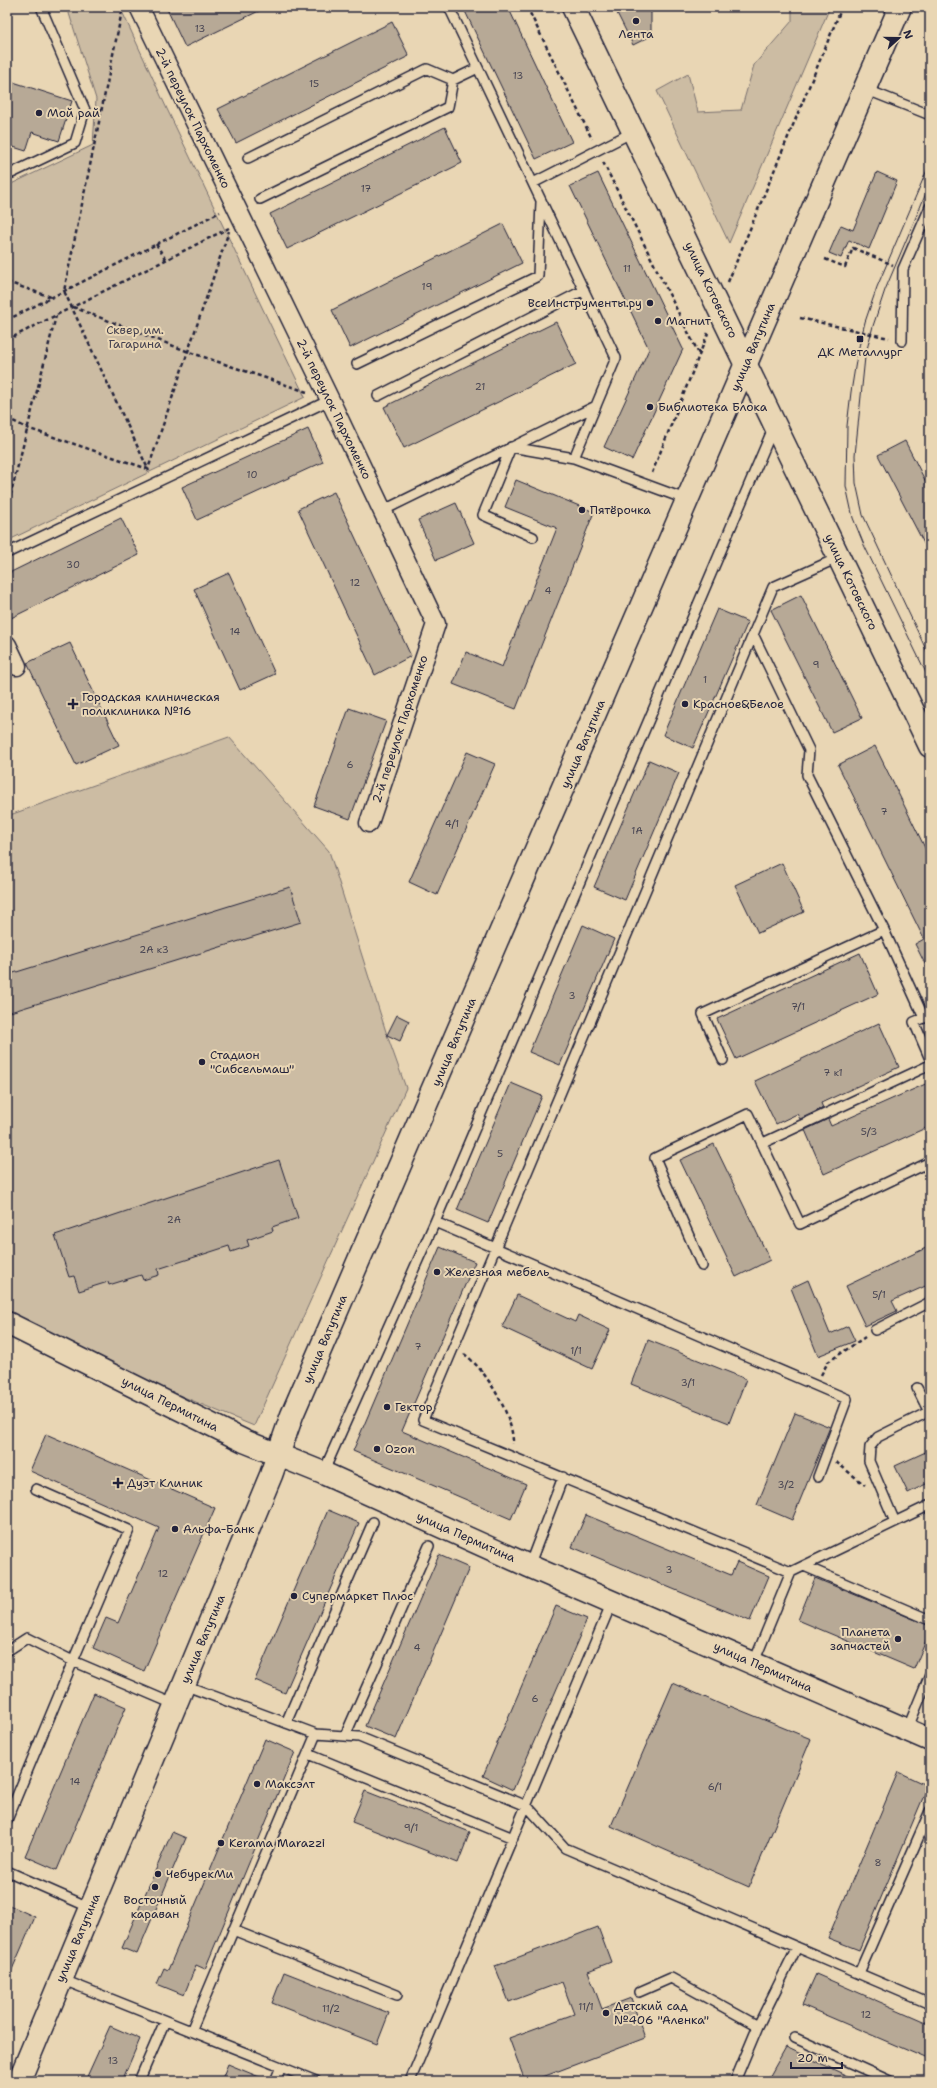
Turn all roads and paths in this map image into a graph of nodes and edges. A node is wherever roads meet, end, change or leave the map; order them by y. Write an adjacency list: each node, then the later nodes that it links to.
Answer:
1 (41, 7): 16 (lane)
2 (123, 7): 29 (path)
3 (139, 7): 20 (street, 2-й переулок Пархоменко)
4 (449, 7): 9 (lane)
5 (526, 7): 14 (path)
6 (573, 7): 13 (main road, улица Котовского)
7 (842, 7): 27 (path)
8 (900, 7): 11 (main road, улица Ватутина)
9 (478, 68): 10 (lane); 17 (lane)
10 (453, 80): 15 (lane); 18 (lane)
11 (865, 89): 12 (lane); 38 (main road, улица Ватутина)
12 (930, 115)
13 (634, 132): 14 (lane); 38 (main road, улица Котовского)
14 (597, 151): 17 (lane); 50 (path)
15 (248, 158)
16 (7, 171)
17 (533, 183): 19 (lane)
18 (260, 199)
19 (541, 200): 28 (lane); 39 (lane)
20 (235, 205): 22 (path); 41 (street, 2-й переулок Пархоменко)
21 (930, 207): 25 (lane)
22 (156, 244): 24 (path); 29 (path)
23 (825, 259): 25 (path)
24 (166, 260): 31 (path); 37 (path)
25 (903, 269): 36 (lane)
26 (7, 282): 30 (path)
27 (725, 288)
28 (584, 290): 40 (lane); 42 (lane)
29 (64, 291): 30 (path); 31 (path)
30 (52, 297): 34 (path)
31 (72, 307): 32 (path); 37 (path); 48 (path)
32 (56, 315): 35 (path); 45 (path)
33 (800, 318): 36 (path)
34 (7, 320)
35 (7, 340)
36 (902, 341)
37 (190, 352): 41 (path); 48 (path)
38 (746, 362): 44 (main road, улица Котовского); 51 (main road, улица Ватутина)
39 (357, 364)
40 (378, 396)
41 (330, 400): 49 (lane); 53 (street, 2-й переулок Пархоменко)
42 (596, 406): 46 (lane); 47 (lane)
43 (7, 418): 45 (path)
44 (775, 423): 56 (main road, улица Котовского); 69 (lane)
45 (27, 428): 48 (path); 52 (path)
46 (511, 447): 47 (lane); 53 (lane); 54 (lane)
47 (574, 458): 50 (lane)
48 (148, 469): 49 (path)
49 (156, 483): 55 (lane)
50 (647, 485): 51 (lane)
51 (688, 500): 81 (main road, улица Ватутина)
52 (7, 509)
53 (382, 511): 61 (street, 2-й переулок Пархоменко)
54 (533, 537)
55 (7, 553)
56 (840, 557): 57 (lane); 60 (main road, улица Котовского)
57 (753, 634): 62 (lane); 70 (lane)
58 (7, 645): 59 (street)
59 (12, 669)
60 (930, 746)
61 (369, 823)
62 (884, 930): 63 (lane); 65 (lane)
63 (927, 1016): 64 (lane)
64 (930, 1059)
65 (723, 1060)
66 (930, 1065): 67 (lane)
67 (763, 1143): 68 (lane); 71 (lane)
68 (930, 1162)
69 (434, 1222): 70 (lane); 83 (lane)
70 (495, 1249): 76 (lane); 77 (lane)
71 (702, 1266)
72 (930, 1302): 74 (lane)
73 (7, 1323): 81 (main road, улица Пермитина)
74 (875, 1330)
75 (853, 1345): 77 (path)
76 (453, 1350): 82 (path); 82 (lane)
77 (815, 1386): 80 (lane)
78 (917, 1388): 79 (lane)
79 (930, 1412): 87 (lane)
80 (827, 1454): 85 (lane); 87 (path)
81 (279, 1455): 83 (main road, улица Пермитина); 101 (main road, улица Ватутина)
82 (511, 1456): 84 (lane)
83 (323, 1473): 92 (main road, улица Пермитина)
84 (564, 1477): 92 (lane); 94 (lane)
85 (818, 1477)
86 (36, 1489): 98 (lane)
87 (886, 1501): 90 (lane)
88 (930, 1505): 90 (lane)
89 (373, 1522): 103 (lane)
90 (896, 1522): 93 (lane)
91 (429, 1546): 106 (lane)
92 (530, 1566): 95 (main road, улица Пермитина)
93 (804, 1566): 94 (lane); 96 (lane)
94 (791, 1572): 99 (lane)
95 (612, 1602): 99 (main road, улица Пермитина); 109 (lane)
96 (930, 1620)
97 (7, 1651): 98 (lane)
98 (72, 1661): 102 (lane); 111 (lane)
99 (754, 1662): 104 (main road, улица Пермитина)
100 (930, 1674): 104 (lane)
101 (184, 1685): 102 (main road, улица Ватутина); 103 (lane)
102 (176, 1705): 114 (main road, улица Ватутина)
103 (286, 1723): 105 (lane)
104 (908, 1730): 107 (main road, улица Пермитина)
105 (316, 1734): 106 (lane); 108 (lane)
106 (344, 1736): 109 (lane)
107 (930, 1740)
108 (308, 1754): 112 (lane); 115 (lane)
109 (527, 1806): 112 (lane); 116 (lane)
110 (930, 1811): 117 (lane)
111 (7, 1820)
112 (513, 1838): 131 (lane)
113 (7, 1871): 114 (lane)
114 (91, 1908): 118 (main road, улица Ватутина)
115 (233, 1930): 120 (lane); 124 (lane)
116 (797, 1947): 117 (lane); 123 (lane)
117 (859, 1973): 121 (lane)
118 (61, 1979): 122 (lane); 127 (main road, улица Ватутина)
119 (640, 1992): 123 (lane)
120 (397, 1995)
121 (930, 2004)
122 (165, 2021): 124 (lane); 128 (lane)
123 (758, 2026): 132 (lane)
124 (190, 2031): 126 (lane)
125 (795, 2038): 133 (lane)
126 (281, 2067): 129 (lane); 130 (lane)
127 (19, 2081)
128 (139, 2081)
129 (275, 2081)
130 (316, 2081)
131 (410, 2081)
132 (735, 2081)
133 (890, 2081)

